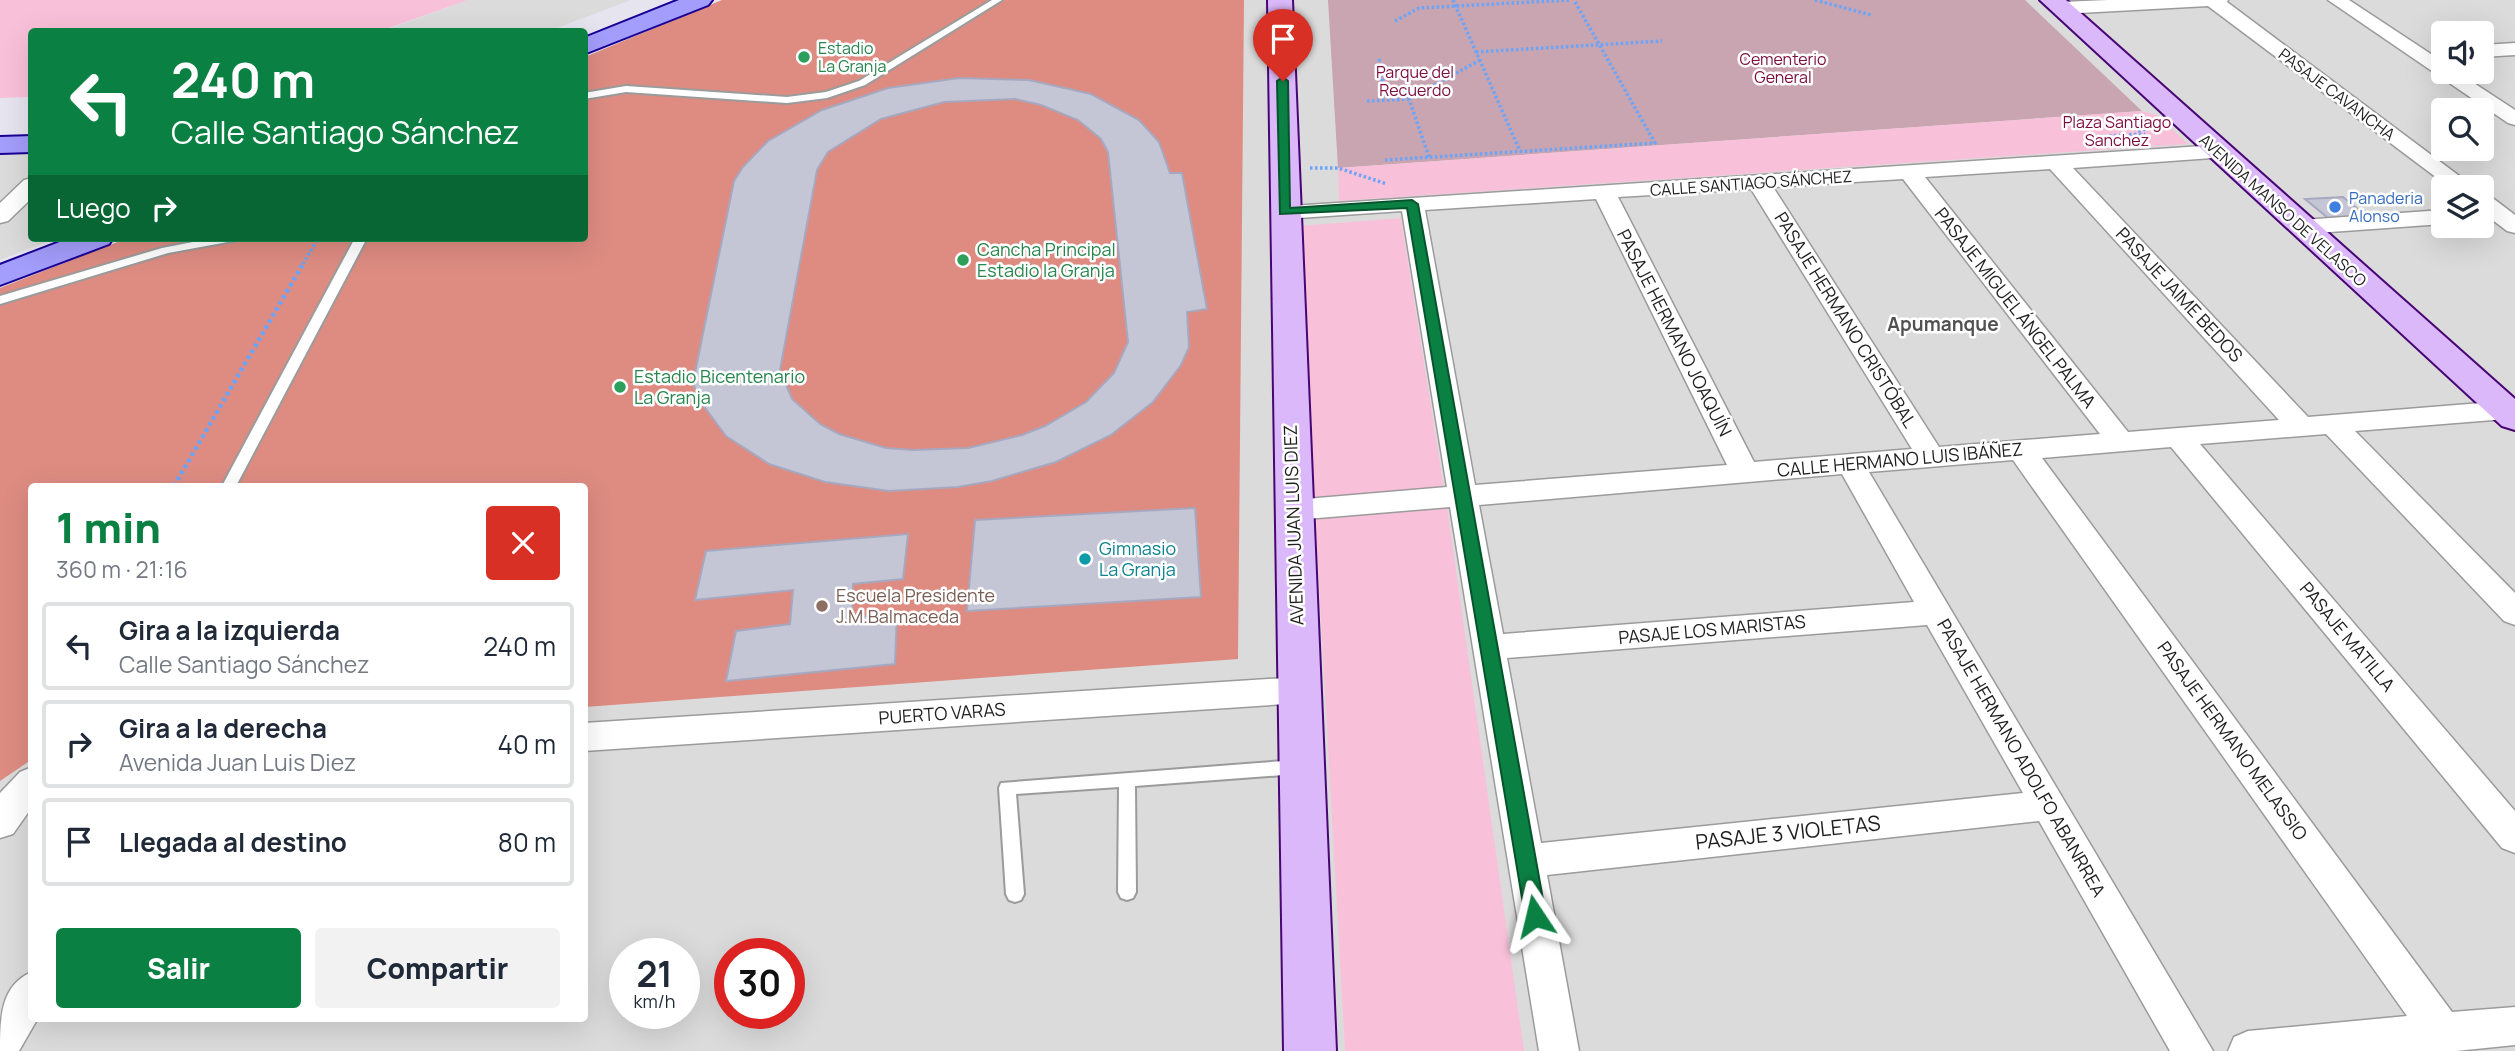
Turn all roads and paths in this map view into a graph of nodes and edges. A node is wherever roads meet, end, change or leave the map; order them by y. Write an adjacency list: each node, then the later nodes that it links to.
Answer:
1 (674, 0): 16 (main road)
2 (700, 0): 18 (main road)
3 (998, 0): 29 (lane)
4 (1280, 0): 41 (main road, AVENIDA JUAN LUIS DIEZ)
5 (1453, 0): 13 (path)
6 (1569, 0): 13 (path)
7 (1574, 0): 19 (path)
8 (1815, 0): 14 (path)
9 (2212, 0): 10 (street); 12 (street); 43 (street, PASAJE CAVANCHA)
10 (2219, 0)
11 (2337, 0): 24 (street)
12 (2056, 4): 37 (main road, AVENIDA MANSO DE VELASCO)
13 (1455, 6): 15 (path); 22 (path)
14 (1871, 15)
15 (1395, 22)
16 (588, 33)
17 (1662, 41): 19 (path)
18 (588, 45)
19 (1600, 45): 22 (path); 36 (path)
20 (2515, 49): 21 (street)
21 (2494, 50)
22 (1476, 52): 26 (path)
23 (2431, 54): 24 (street)
24 (2419, 55): 27 (street)
25 (1379, 59): 30 (path)
26 (1480, 60): 31 (path); 36 (path)
27 (2431, 63)
28 (2463, 84): 33 (street)
29 (588, 95)
30 (1385, 98): 31 (path); 32 (path)
31 (1409, 99): 38 (path)
32 (1367, 101)
33 (2515, 119)
34 (28, 144): 35 (main road)
35 (0, 145)
36 (1520, 151): 38 (path)
37 (2218, 152): 40 (street, CALLE SANTIAGO SÁNCHEZ); 51 (main road, AVENIDA MANSO DE VELASCO)
38 (1429, 157): 39 (path)
39 (1385, 160)
40 (2056, 163): 42 (street, CALLE SANTIAGO SÁNCHEZ); 60 (street, PASAJE JAIME BEDOS)
41 (1284, 168): 47 (path); 48 (main road, AVENIDA JUAN LUIS DIEZ)
42 (1910, 173): 44 (street, CALLE SANTIAGO SÁNCHEZ); 62 (street, PASAJE MIGUEL ÁNGEL PALMA)
43 (2447, 175)
44 (1758, 182): 46 (street, CALLE SANTIAGO SÁNCHEZ); 64 (street, PASAJE HERMANO CRISTÓBAL)
45 (28, 190): 49 (street)
46 (1604, 192): 47 (street, CALLE SANTIAGO SÁNCHEZ); 66 (street, PASAJE HERMANO JOAQUÍN)
47 (1412, 204): 48 (street, CALLE SANTIAGO SÁNCHEZ); 69 (street)
48 (1284, 212): 70 (main road, AVENIDA JUAN LUIS DIEZ)
49 (0, 216)
50 (2431, 219): 51 (street)
51 (2302, 227): 58 (main road, AVENIDA MANSO DE VELASCO)
52 (88, 242): 56 (main road)
53 (214, 242): 57 (lane)
54 (316, 242): 67 (path)
55 (358, 242): 68 (lane)
56 (0, 276)
57 (0, 300)
58 (2511, 414): 59 (street, CALLE HERMANO LUIS IBÁÑEZ)
59 (2333, 425): 60 (street, CALLE HERMANO LUIS IBÁÑEZ); 72 (street)
60 (2301, 427): 61 (street, CALLE HERMANO LUIS IBÁÑEZ)
61 (2178, 438): 62 (street, CALLE HERMANO LUIS IBÁÑEZ); 81 (street, PASAJE MATILLA)
62 (2121, 442): 63 (street, CALLE HERMANO LUIS IBÁÑEZ)
63 (2021, 450): 64 (street, CALLE HERMANO LUIS IBÁÑEZ); 87 (street, PASAJE HERMANO MELASSIO)
64 (1932, 458): 65 (street, CALLE HERMANO LUIS IBÁÑEZ)
65 (1850, 464): 66 (street, CALLE HERMANO LUIS IBÁÑEZ); 71 (street, PASAJE HERMANO ADOLFO ABANRREA)
66 (1745, 473): 69 (street, CALLE HERMANO LUIS IBÁÑEZ)
67 (176, 483)
68 (231, 483)
69 (1463, 496): 70 (street, CALLE HERMANO LUIS IBÁÑEZ); 73 (street)
70 (1294, 510): 74 (main road, AVENIDA JUAN LUIS DIEZ)
71 (1936, 612): 73 (street, PASAJE LOS MARISTAS); 79 (street, PASAJE HERMANO ADOLFO ABANRREA)
72 (2515, 613)
73 (1489, 647): 82 (street)
74 (1300, 691): 75 (street, PUERTO VARAS); 76 (main road, AVENIDA JUAN LUIS DIEZ)
75 (588, 737)
76 (1302, 766): 77 (lane); 89 (main road, AVENIDA JUAN LUIS DIEZ)
77 (1127, 779): 83 (lane); 84 (lane)
78 (28, 786): 80 (street)
79 (2049, 805): 82 (street, PASAJE 3 VIOLETAS); 91 (street, PASAJE HERMANO ADOLFO ABANRREA)
80 (0, 823)
81 (2515, 837)
82 (1526, 862): 90 (street)
83 (1127, 892)
84 (1015, 894)
85 (28, 997): 88 (street)
86 (2515, 1026): 87 (street)
87 (2443, 1033): 92 (street)
88 (0, 1046)
89 (1310, 1051)
90 (1559, 1051)
91 (2193, 1051)
92 (2248, 1051)

